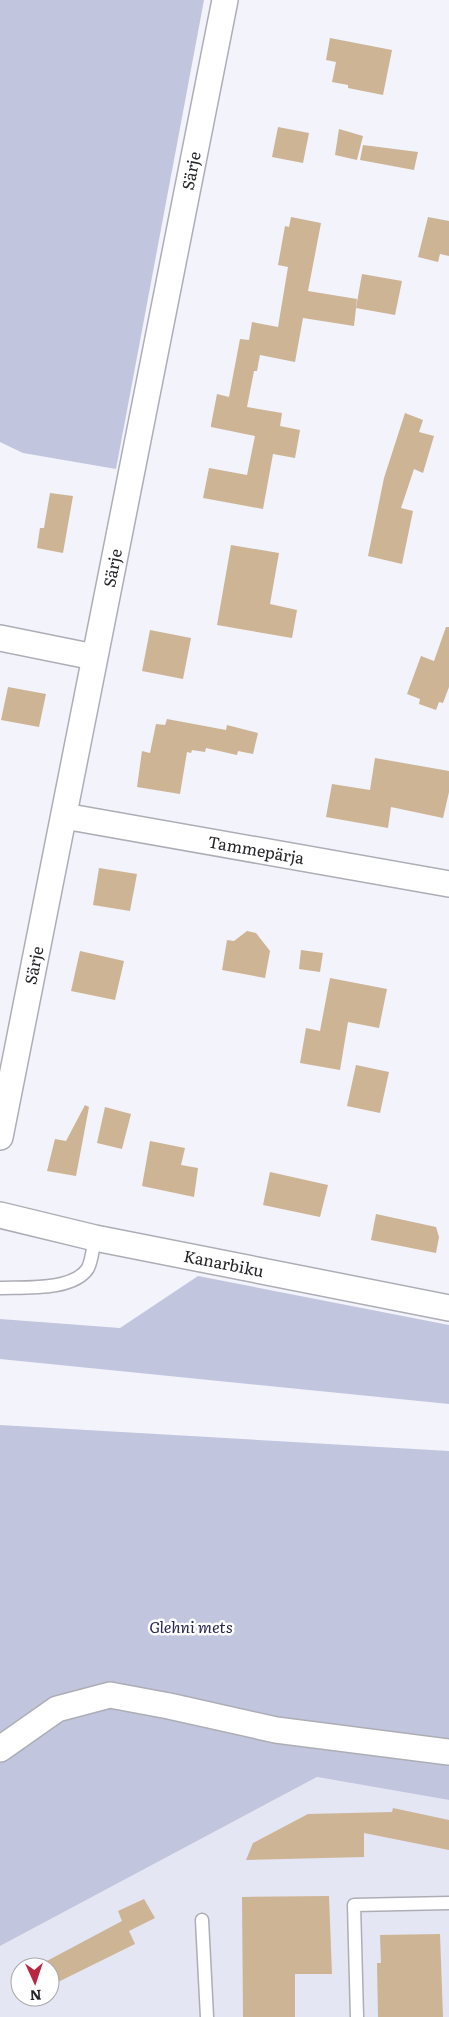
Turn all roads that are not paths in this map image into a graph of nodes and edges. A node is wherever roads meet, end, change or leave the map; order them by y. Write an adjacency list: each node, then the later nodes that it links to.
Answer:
1 (225, 0): 3 (street, Särje)
2 (0, 638): 3 (street)
3 (94, 657): 4 (street, Särje)
4 (64, 816): 5 (street, Tammepärja); 6 (street, Särje)
5 (449, 884)
6 (0, 1137)
7 (0, 1215): 8 (street, Kanarbiku)
8 (95, 1238): 9 (lane); 10 (street, Kanarbiku)
9 (0, 1288)
10 (449, 1308)
11 (0, 1749): 12 (street)
12 (449, 1752)
13 (449, 1903): 16 (lane)
14 (202, 1920): 15 (lane)
15 (207, 2017)
16 (357, 2017)

